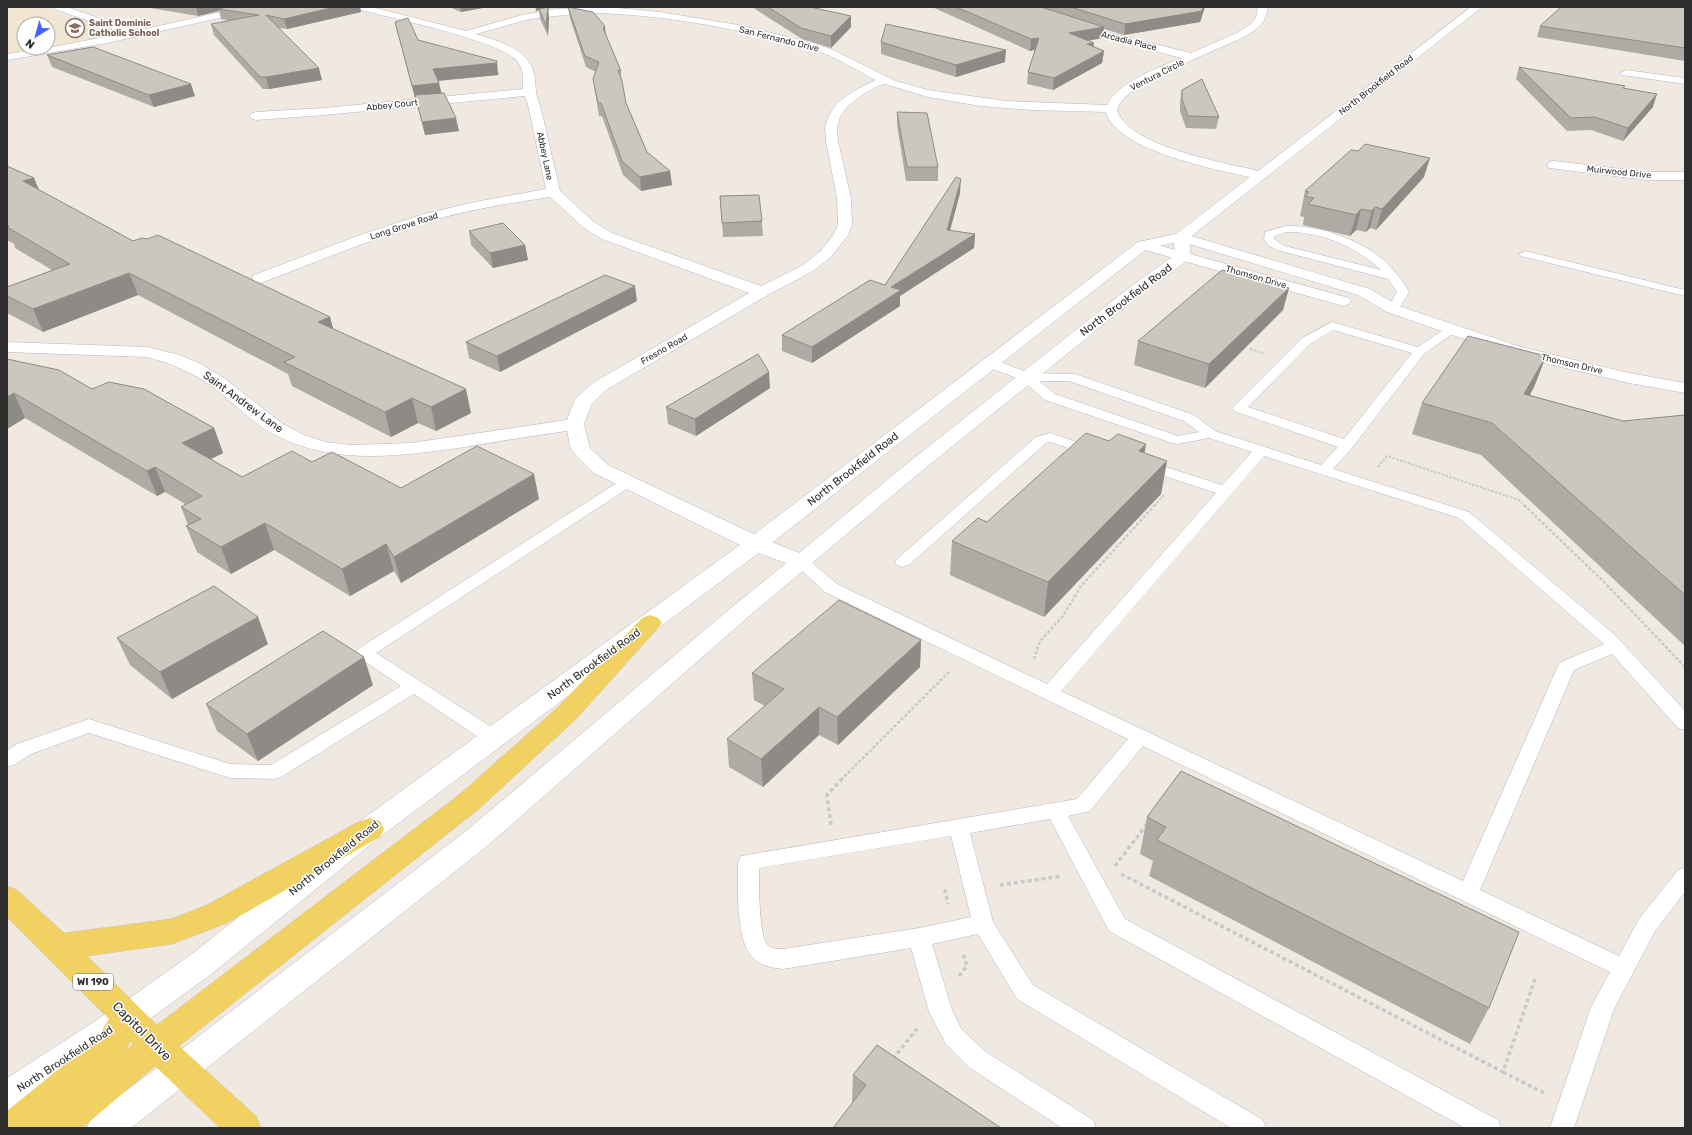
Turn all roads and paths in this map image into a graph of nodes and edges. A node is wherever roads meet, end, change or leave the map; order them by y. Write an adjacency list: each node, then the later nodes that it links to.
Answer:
1 (57, 7): 9 (street)
2 (256, 7): 9 (street)
3 (360, 7): 10 (street, Abbey Lane)
4 (1021, 7): 12 (street, Arcadia Place)
5 (1263, 7): 12 (street, Ventura Circle)
6 (1477, 7): 20 (street, North Brookfield Road)
7 (690, 10): 8 (street)
8 (680, 16): 10 (street, San Fernando Drive); 14 (street, San Fernando Drive)
9 (136, 34): 11 (street)
10 (466, 34): 16 (street, Abbey Lane)
11 (7, 57)
12 (1193, 57): 17 (street, Ventura Circle)
13 (1626, 74): 15 (street)
14 (885, 81): 17 (street, San Fernando Drive); 27 (street, Fresno Road)
15 (1685, 81)
16 (529, 92): 18 (street, Abbey Court); 22 (street, Abbey Lane)
17 (1111, 110): 20 (street)
18 (256, 116)
19 (1554, 165): 21 (street, Muirwood Drive)
20 (1259, 176): 23 (street, North Brookfield Road)
21 (1685, 176)
22 (553, 192): 26 (street, Long Grove Road); 27 (street, Abbey Lane)
23 (1182, 247): 29 (street, Thomson Drive); 33 (street, North Brookfield Road); 34 (street, North Brookfield Road)
24 (1525, 254): 28 (lane)
25 (1394, 277): 25 (lane); 29 (lane)
26 (260, 278)
27 (762, 292): 36 (street, Fresno Road)
28 (1685, 293)
29 (1393, 309): 30 (street, Thomson Drive)
30 (1452, 330): 32 (lane); 35 (street, Thomson Drive)
31 (7, 347): 36 (street, Saint Andrew Lane)
32 (1420, 351): 38 (lane); 38 (lane)
33 (990, 363): 34 (lane); 46 (street, North Brookfield Road)
34 (1027, 377): 37 (lane); 37 (lane); 47 (street, North Brookfield Road)
35 (1685, 388)
36 (575, 424): 44 (street)
37 (1210, 434): 39 (lane)
38 (1347, 445): 42 (lane)
39 (1260, 451): 42 (lane); 45 (lane)
40 (1107, 457): 48 (lane)
41 (1129, 462): 43 (lane)
42 (1323, 471): 50 (lane)
43 (1179, 476): 45 (lane); 52 (path)
44 (628, 482): 46 (street); 53 (lane)
45 (1225, 491): 54 (lane)
46 (756, 544): 47 (street); 49 (street, North Brookfield Road)
47 (802, 562): 52 (lane); 80 (street, North Brookfield Road)
48 (903, 562)
49 (650, 623): 57 (street, North Brookfield Road); 78 (main road)
50 (1615, 646): 55 (lane); 68 (lane)
51 (949, 672): 63 (path)
52 (1019, 678): 54 (lane)
53 (414, 686): 57 (lane); 58 (lane)
54 (1049, 693): 56 (lane)
55 (1685, 723)
56 (1140, 737): 59 (lane); 68 (lane)
57 (494, 738): 62 (street, North Brookfield Road)
58 (7, 760)
59 (1055, 810): 61 (lane); 65 (lane)
60 (1150, 820): 64 (path)
61 (959, 827): 63 (lane); 67 (lane)
62 (370, 829): 73 (main road); 77 (street, North Brookfield Road)
63 (834, 847): 72 (lane)
64 (1112, 870): 65 (path); 81 (path)
65 (1089, 873): 67 (path); 89 (lane)
66 (1685, 876): 74 (lane)
67 (974, 888): 70 (lane); 71 (path)
68 (1468, 894): 74 (lane)
69 (7, 898): 73 (main road, Capitol Drive / WI 190)
70 (983, 924): 71 (lane); 88 (lane)
71 (956, 930): 72 (lane); 76 (path)
72 (919, 937): 76 (lane)
73 (58, 947): 77 (main road, Capitol Drive / WI 190)
74 (1623, 968): 82 (lane)
75 (1535, 979): 81 (path)
76 (938, 1002): 79 (path); 87 (lane)
77 (128, 1017): 78 (main road, Capitol Drive / WI 190); 83 (main road)
78 (156, 1045): 80 (main road, Capitol Drive / WI 190); 84 (main road)
79 (891, 1061)
80 (181, 1070): 85 (street, North Brookfield Road); 86 (main road, Capitol Drive / WI 190)
81 (1503, 1072): 82 (path)
82 (1569, 1106): 90 (lane)
83 (20, 1119)
84 (59, 1128)
85 (104, 1128)
86 (244, 1128)
87 (1084, 1128)
88 (1254, 1128)
89 (1489, 1128)
90 (1562, 1128)

